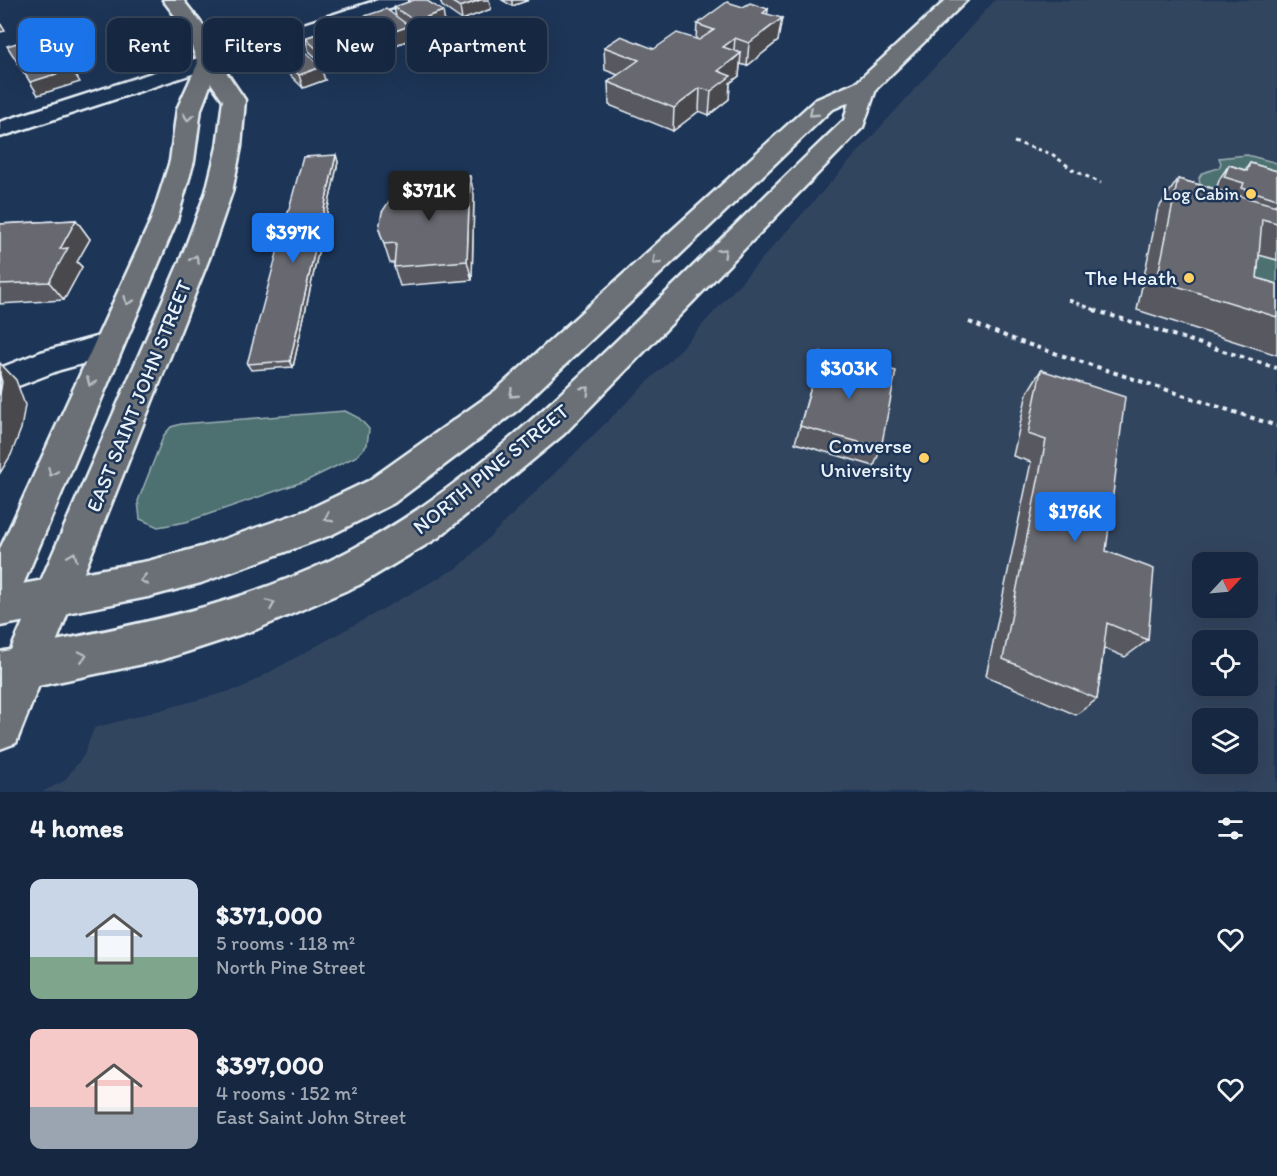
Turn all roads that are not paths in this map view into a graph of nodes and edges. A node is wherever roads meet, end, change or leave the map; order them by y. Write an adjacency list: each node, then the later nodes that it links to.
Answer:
1 (173, 0): 5 (main road, EAST SAINT JOHN STREET)
2 (398, 0): 4 (street)
3 (957, 0): 9 (main road, NORTH PINE STREET)
4 (303, 32)
5 (203, 48)
6 (203, 65): 10 (street)
7 (205, 72): 11 (main road, one-way to 11)
8 (215, 72): 14 (main road, EAST SAINT JOHN STREET, one-way to 8)
9 (865, 87): 14 (main road, NORTH PINE STREET, one-way to 14); 16 (main road, NORTH PINE STREET, one-way to 9)
10 (0, 130)
11 (107, 346): 12 (street); 13 (main road, one-way to 13)
12 (0, 381)
13 (0, 593)
14 (55, 597): 15 (main road, NORTH PINE STREET); 16 (main road, EAST SAINT JOHN STREET)
15 (0, 607)
16 (13, 670): 17 (main road, EAST SAINT JOHN STREET)
17 (0, 727)

